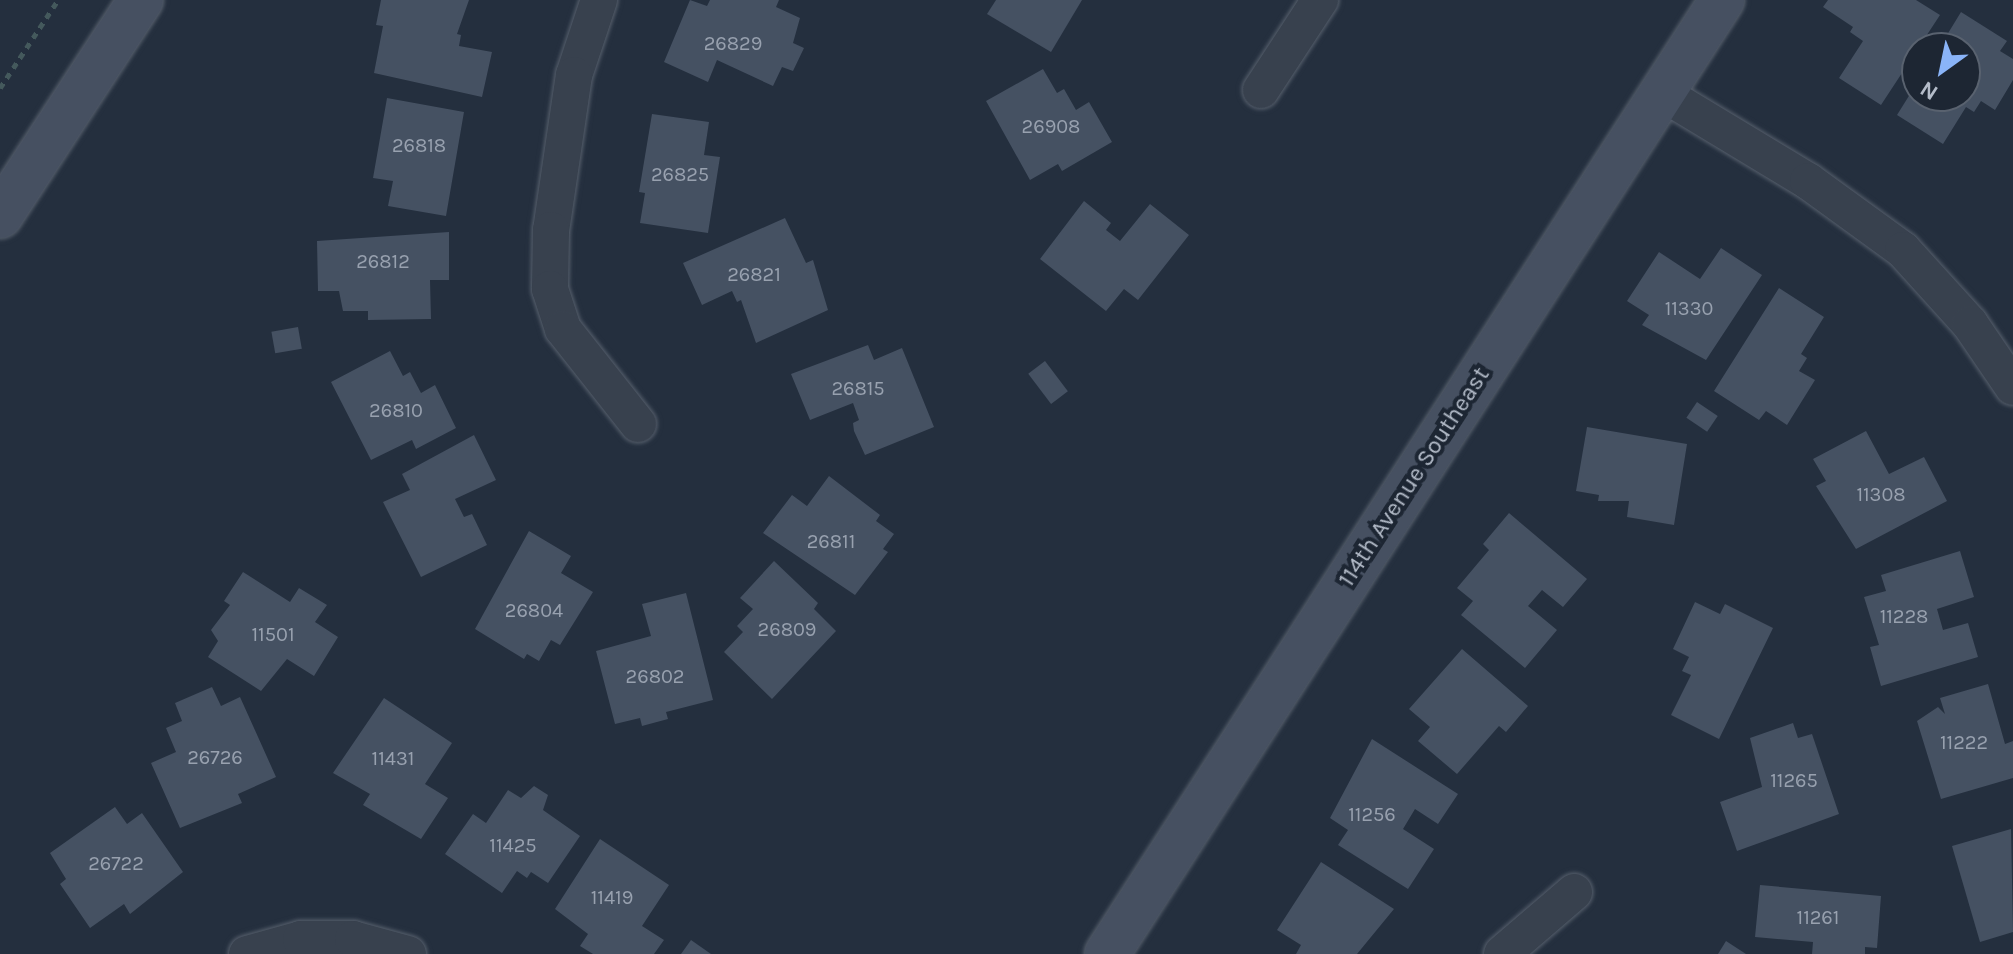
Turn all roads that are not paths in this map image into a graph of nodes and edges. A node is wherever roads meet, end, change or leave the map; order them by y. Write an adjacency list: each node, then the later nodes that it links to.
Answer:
1 (141, 0): 7 (street)
2 (599, 0): 9 (street)
3 (1320, 0): 5 (street)
4 (1722, 0): 6 (street, 114th Avenue Southeast)
5 (1261, 90)
6 (1662, 93): 8 (street); 13 (street, 114th Avenue Southeast)
7 (0, 216)
8 (2013, 387)
9 (638, 424)
10 (1574, 892): 14 (street)
11 (247, 954): 12 (street)
12 (408, 954)
13 (1107, 954)
14 (1502, 954)

